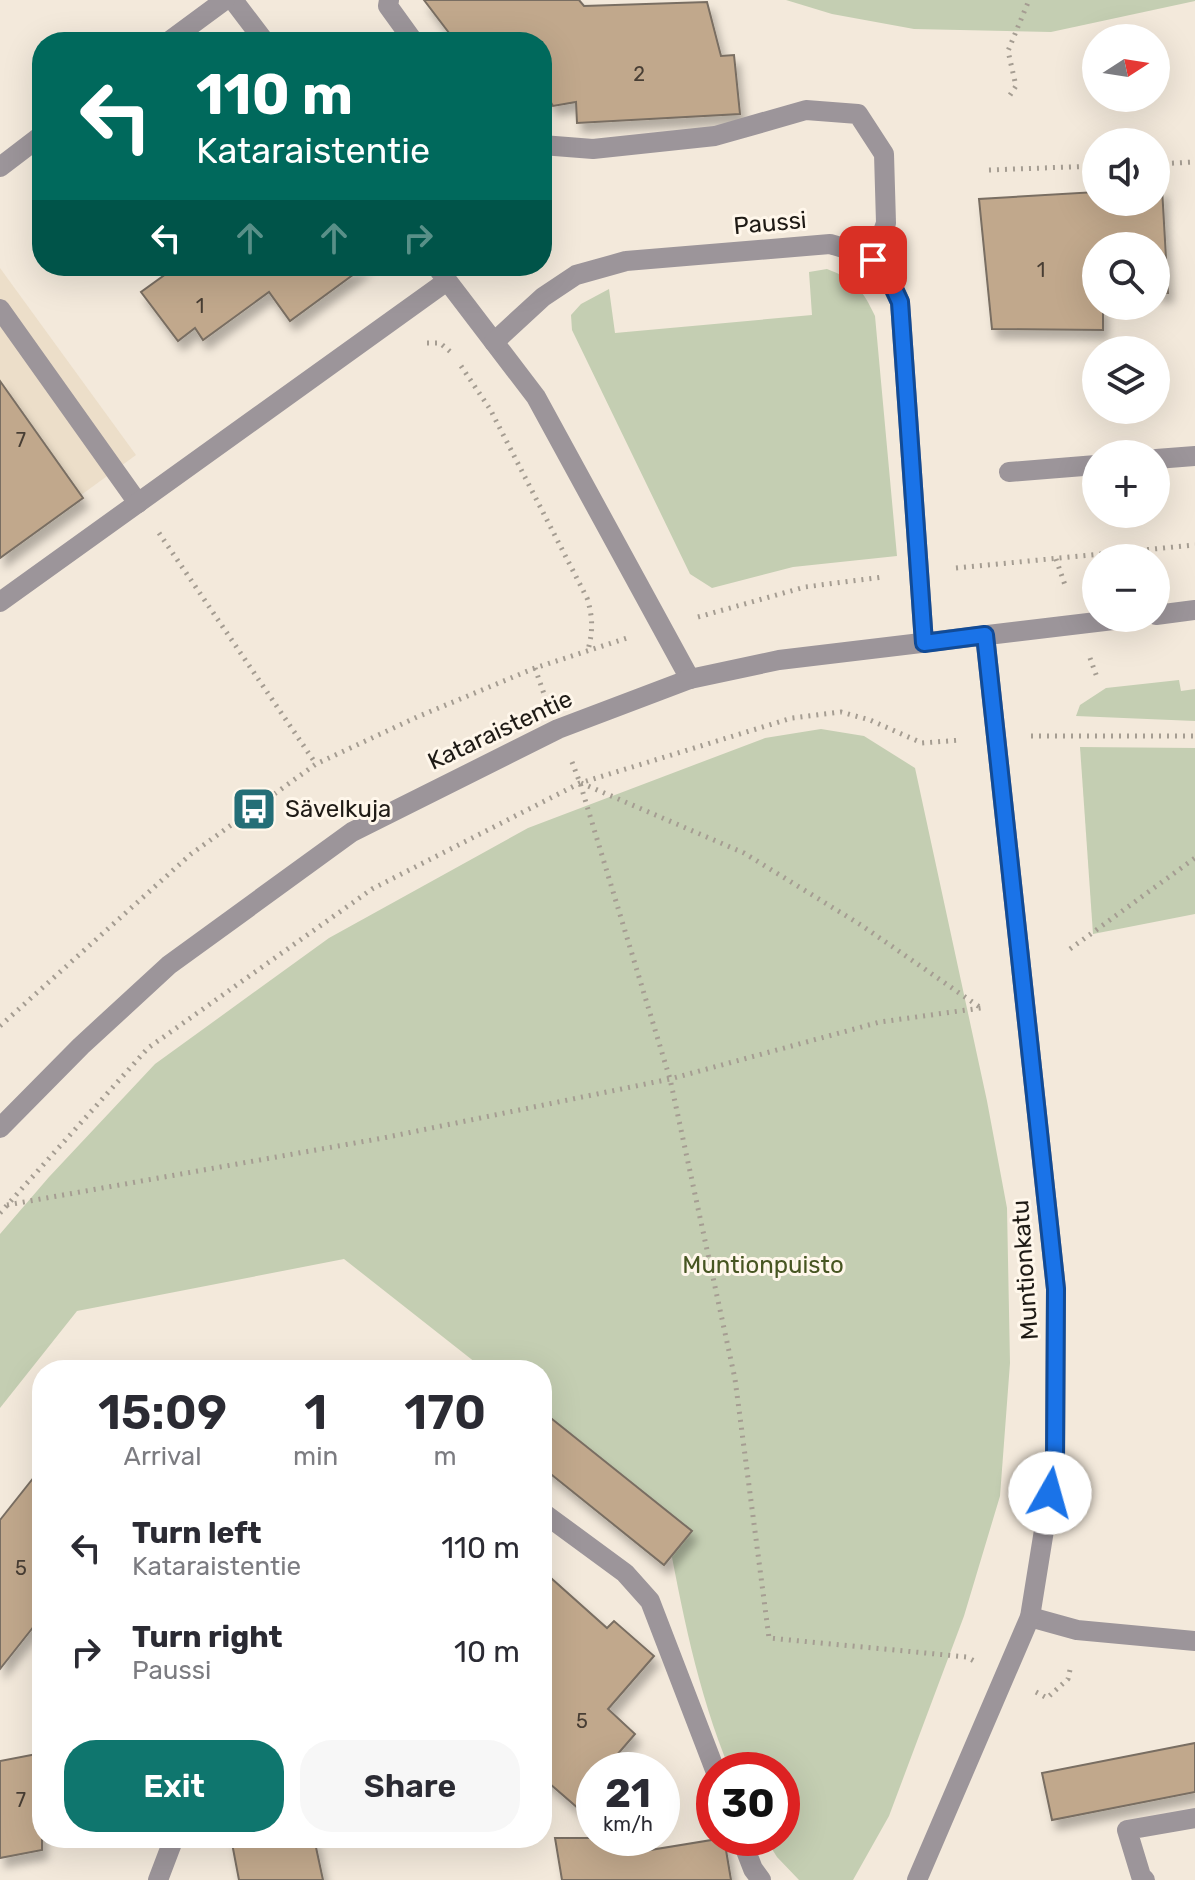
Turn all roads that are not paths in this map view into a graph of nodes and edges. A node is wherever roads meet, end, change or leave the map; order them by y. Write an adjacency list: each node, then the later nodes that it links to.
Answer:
1 (225, 0): 4 (street)
2 (233, 0): 5 (street)
3 (389, 0): 6 (street)
4 (182, 32)
5 (257, 32)
6 (407, 32)
7 (32, 143): 9 (street)
8 (552, 146): 10 (street)
9 (0, 167)
10 (873, 260): 14 (street, Paussi); 25 (street)
11 (439, 276): 19 (street)
12 (444, 276): 14 (street)
13 (0, 309): 19 (street)
14 (494, 342): 26 (street)
15 (1195, 456): 16 (street)
16 (1170, 458)
17 (1082, 466): 18 (street)
18 (1009, 472)
19 (138, 503): 20 (street)
20 (0, 602)
21 (1195, 610): 22 (street)
22 (1170, 613)
23 (1082, 624): 24 (street, Kataraistentie)
24 (985, 635): 25 (street, Kataraistentie); 29 (street, Muntionkatu)
25 (924, 643): 26 (street, Kataraistentie)
26 (690, 679): 27 (street, Kataraistentie)
27 (0, 1128)
28 (552, 1519): 31 (street)
29 (1030, 1617): 30 (street); 37 (street, Muntionkatu)
30 (1195, 1641)
31 (708, 1752)
32 (1195, 1818): 38 (street)
33 (170, 1848): 35 (street)
34 (748, 1856): 36 (street)
35 (158, 1880)
36 (761, 1880)
37 (917, 1880)
38 (1145, 1880)

